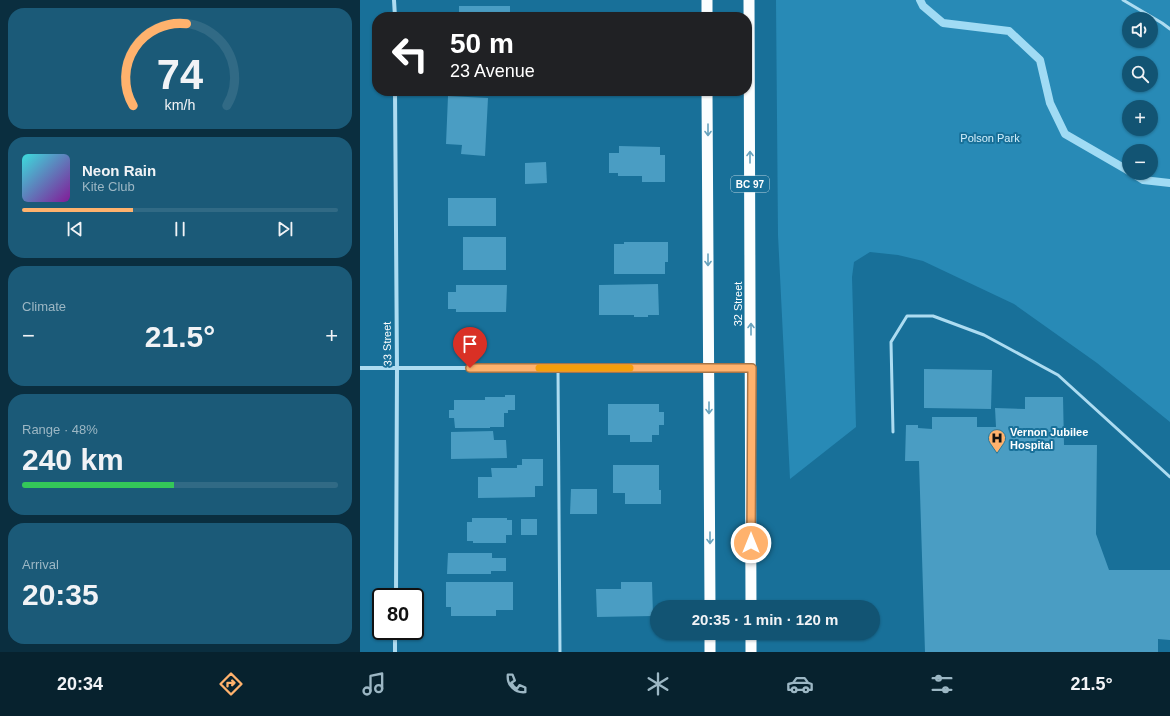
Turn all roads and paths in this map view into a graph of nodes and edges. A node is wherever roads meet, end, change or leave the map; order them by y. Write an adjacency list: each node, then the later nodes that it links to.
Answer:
1 (394, 0): 5 (street)
2 (707, 0): 6 (highway)
3 (749, 0): 7 (highway, 32 Street / BC 97, one-way to 3)
4 (1123, 0): 8 (lane)
5 (394, 12)
6 (707, 12)
7 (749, 12)
8 (1170, 29)
9 (395, 96): 13 (street, 33 Street)
10 (707, 96): 16 (highway, one-way to 16)
11 (750, 96): 15 (highway, 32 Street / BC 97, one-way to 11)
12 (360, 368): 13 (street)
13 (397, 368): 14 (street); 19 (street, 33 Street)
14 (558, 368): 16 (street); 26 (lane)
15 (752, 368): 16 (street); 21 (highway, 32 Street / BC 97)
16 (709, 369): 20 (highway, one-way to 20)
17 (893, 432): 18 (lane)
18 (1170, 477)
19 (396, 588)
20 (710, 600)
21 (751, 600)
22 (395, 640): 25 (street)
23 (710, 640): 27 (highway)
24 (751, 640): 28 (highway)
25 (395, 652)
26 (560, 652)
27 (710, 652)
28 (751, 652)

